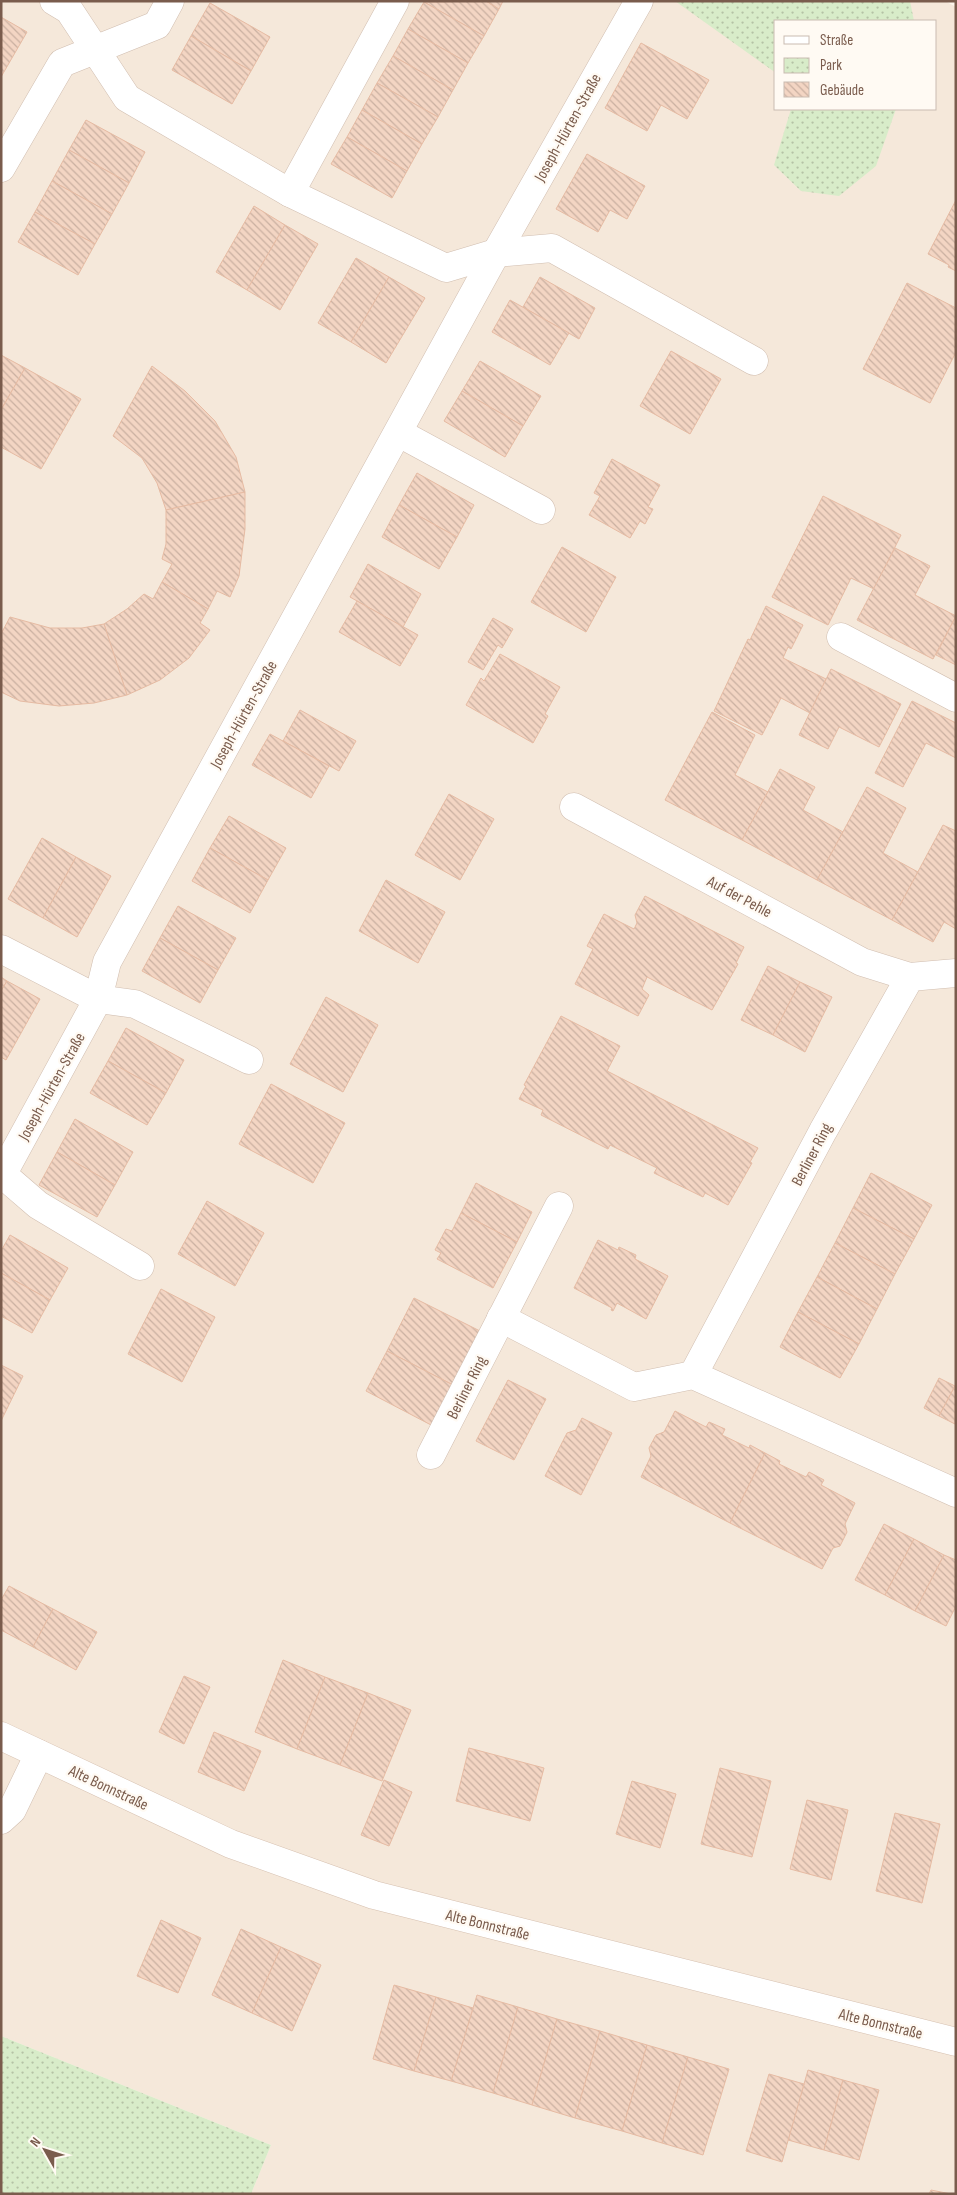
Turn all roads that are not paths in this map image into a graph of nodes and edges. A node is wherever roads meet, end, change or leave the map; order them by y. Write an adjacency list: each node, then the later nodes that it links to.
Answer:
1 (54, 1): 5 (street)
2 (170, 1): 5 (street)
3 (395, 1): 7 (street)
4 (639, 1): 8 (street, Joseph-Hürten-Straße)
5 (95, 50): 6 (street); 7 (street)
6 (1, 168)
7 (290, 194): 8 (street)
8 (496, 254): 9 (street); 10 (street, Joseph-Hürten-Straße)
9 (754, 362)
10 (399, 433): 11 (street); 18 (street, Joseph-Hürten-Straße)
11 (541, 510)
12 (841, 637): 13 (street)
13 (956, 698)
14 (574, 807): 17 (street, Auf der Pehle)
15 (1, 949): 18 (street)
16 (956, 973): 17 (street)
17 (910, 977): 24 (street, Berliner Ring)
18 (98, 999): 19 (street); 20 (street, Joseph-Hürten-Straße)
19 (249, 1060)
20 (2, 1175): 22 (street, Joseph-Hürten-Straße)
21 (559, 1206): 23 (street, Berliner Ring)
22 (140, 1266)
23 (502, 1318): 24 (street); 25 (street, Berliner Ring)
24 (694, 1375): 26 (street)
25 (431, 1455)
26 (956, 1493)
27 (1, 1736): 28 (street, Alte Bonnstraße)
28 (39, 1754): 29 (street); 30 (street, Alte Bonnstraße)
29 (1, 1820)
30 (956, 2042)

